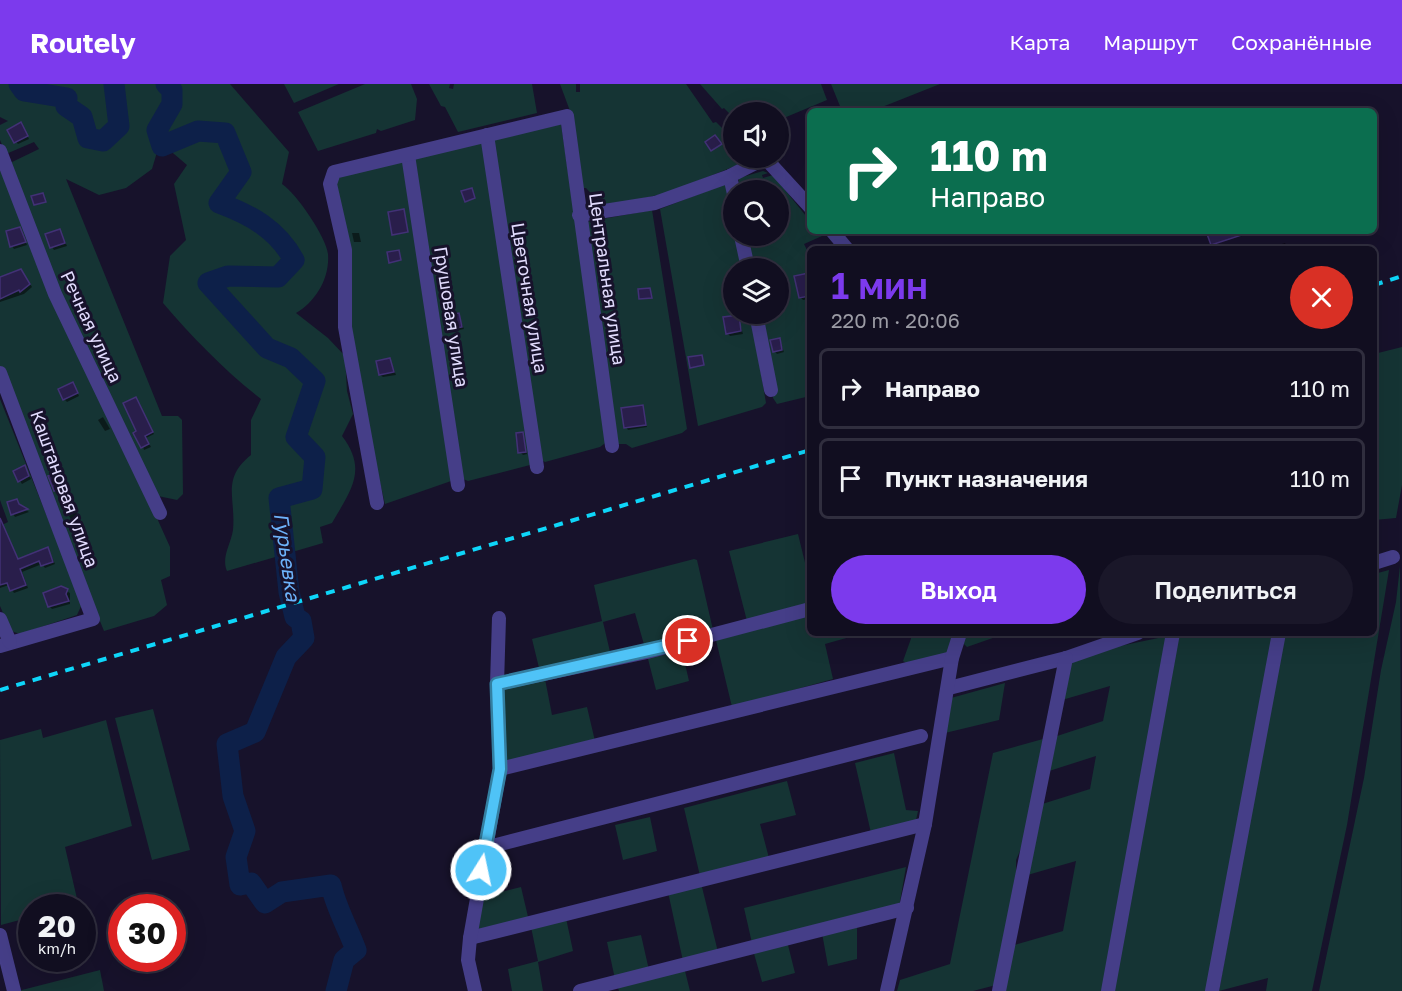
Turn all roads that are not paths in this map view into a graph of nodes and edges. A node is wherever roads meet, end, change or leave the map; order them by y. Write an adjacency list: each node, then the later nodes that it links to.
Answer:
1 (487, 135): 3 (street); 9 (street, Центральная улица); 16 (street, Цветочная улица)
2 (0, 152): 19 (street, Речная улица)
3 (408, 155): 17 (street, Грушовая улица); 18 (street)
4 (746, 168): 6 (street)
5 (774, 168): 8 (street)
6 (730, 176): 7 (street); 9 (street)
7 (731, 180)
8 (807, 204)
9 (579, 215): 15 (street, Центральная улица)
10 (834, 234): 11 (street)
11 (844, 246)
12 (758, 324): 14 (street)
13 (0, 373): 29 (street, Каштановая улица)
14 (771, 390)
15 (612, 447)
16 (537, 467)
17 (458, 484)
18 (377, 503)
19 (160, 513)
20 (1393, 557): 21 (street)
21 (1377, 561)
22 (807, 610): 32 (street)
23 (499, 618): 32 (street)
24 (0, 619): 29 (street)
25 (959, 636): 30 (street)
26 (1129, 636): 31 (street)
27 (1172, 636): 46 (street)
28 (1278, 636): 47 (street)
29 (5, 644)
30 (952, 658): 33 (street); 35 (street)
31 (1066, 658): 33 (street); 45 (street)
32 (497, 684): 35 (street)
33 (949, 688): 36 (street)
34 (921, 736): 37 (street)
35 (500, 769): 37 (street)
36 (925, 824): 38 (street); 40 (street)
37 (485, 848): 40 (street)
38 (907, 908): 43 (street); 44 (street)
39 (0, 935): 41 (street)
40 (470, 938): 42 (street)
41 (14, 991)
42 (475, 991)
43 (580, 991)
44 (887, 991)
45 (999, 991)
46 (1108, 991)
47 (1212, 991)

